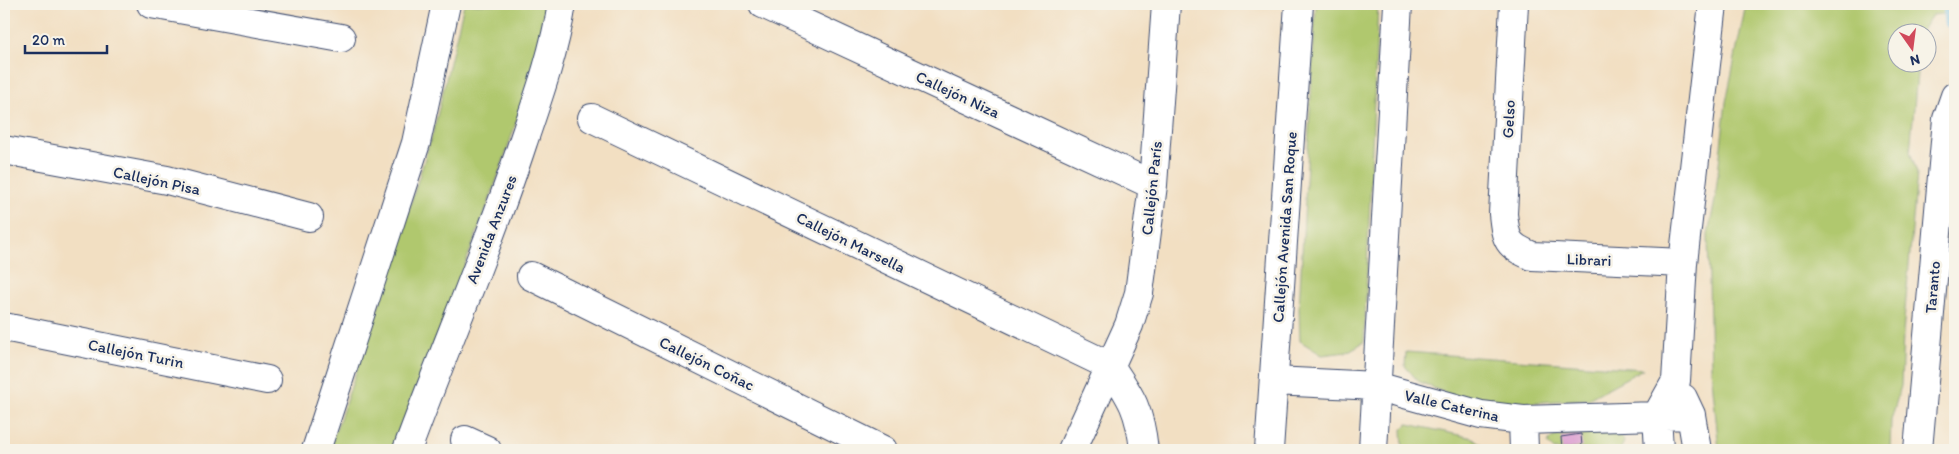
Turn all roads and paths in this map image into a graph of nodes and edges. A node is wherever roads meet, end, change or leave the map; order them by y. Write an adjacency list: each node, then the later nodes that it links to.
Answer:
1 (151, 4): 10 (street)
2 (446, 4): 28 (street)
3 (562, 4): 29 (street, Avenida Anzures)
4 (763, 4): 14 (street, Callejón Niza)
5 (1166, 4): 14 (street, Callejón París)
6 (1299, 4): 22 (street, Callejón Avenida San Roque)
7 (1398, 4): 24 (street)
8 (1514, 4): 16 (street, Gelso)
9 (1713, 4): 17 (street)
10 (341, 38)
11 (1955, 96): 38 (street, Taranto)
12 (592, 118): 20 (street, Callejón Marsella)
13 (4, 150): 15 (street, Callejón Pisa)
14 (1153, 185): 20 (street, Callejón París)
15 (308, 216)
16 (1505, 234): 17 (street, Librari)
17 (1683, 263): 23 (street)
18 (531, 276): 30 (street, Callejón Coñac)
19 (4, 327): 21 (street, Callejón Turin)
20 (1110, 366): 31 (street, Callejón París); 32 (street)
21 (268, 380)
22 (1274, 381): 24 (street, Valle Caterina); 33 (street, Callejón Avenida San Roque)
23 (1676, 381): 25 (street); 26 (street)
24 (1376, 386): 27 (street, Valle Caterina); 34 (street)
25 (1657, 415): 26 (street, Valle Caterina); 27 (street, Valle Caterina); 36 (street)
26 (1691, 415): 37 (street)
27 (1523, 420): 35 (street)
28 (316, 450)
29 (407, 450)
30 (883, 450)
31 (1072, 450)
32 (1144, 450)
33 (1269, 450)
34 (1372, 450)
35 (1524, 450)
36 (1659, 450)
37 (1697, 450)
38 (1918, 450)

